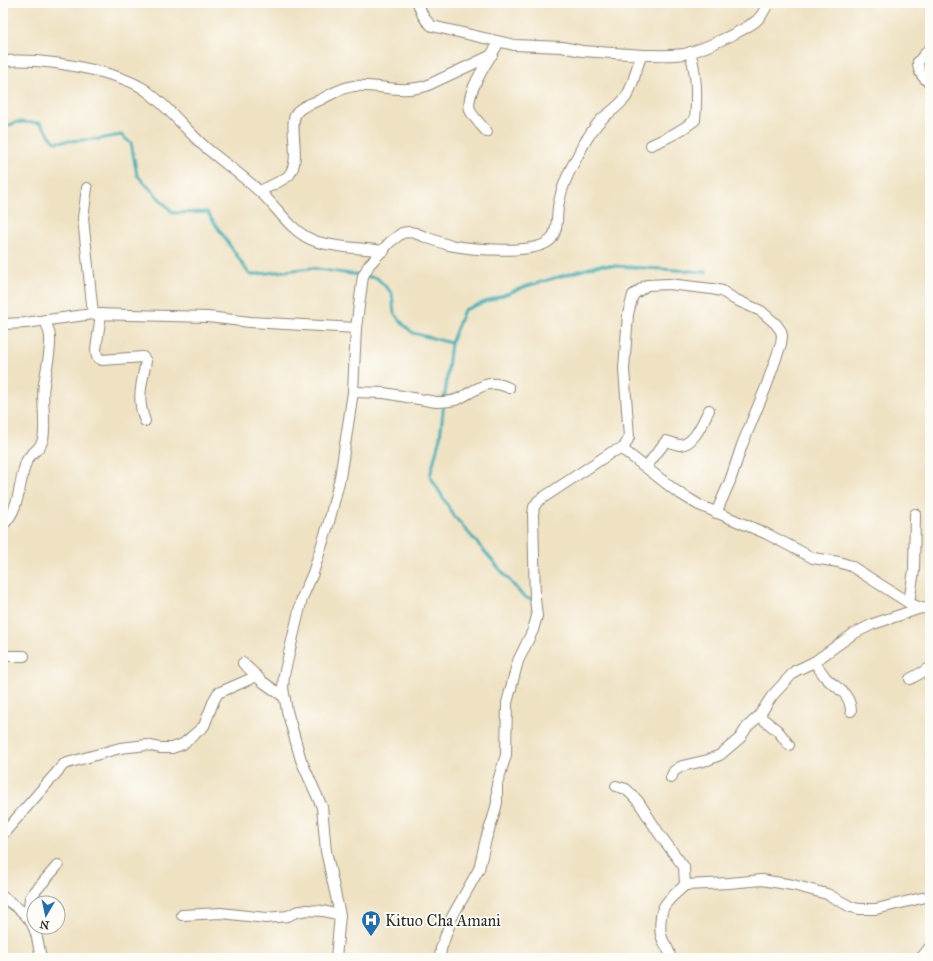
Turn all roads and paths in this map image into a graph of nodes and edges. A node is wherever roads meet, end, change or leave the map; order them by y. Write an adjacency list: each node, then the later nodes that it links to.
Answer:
1 (418, 3): 3 (street)
2 (768, 3): 5 (street)
3 (499, 42): 6 (street); 7 (street)
4 (930, 48): 9 (street)
5 (690, 52): 7 (street); 11 (street)
6 (492, 55): 10 (street); 13 (street)
7 (644, 55): 14 (street)
8 (3, 61): 13 (street)
9 (930, 83)
10 (487, 132)
11 (651, 145)
12 (87, 188): 15 (street)
13 (260, 191): 14 (street)
14 (384, 251): 18 (street)
15 (97, 314): 16 (street); 18 (street); 22 (street)
16 (45, 320): 17 (street); 27 (street)
17 (3, 324)
18 (356, 328): 20 (street)
19 (509, 388): 20 (street)
20 (353, 392): 37 (street)
21 (709, 410): 24 (street)
22 (145, 421)
23 (623, 450): 24 (street); 25 (street); 56 (street)
24 (646, 467): 25 (street)
25 (716, 513): 28 (street)
26 (915, 514): 28 (street)
27 (3, 525)
28 (909, 603): 29 (street)
29 (926, 609): 32 (street)
30 (3, 656): 31 (street)
31 (24, 656)
32 (814, 662): 38 (street); 39 (street)
33 (243, 663): 35 (street)
34 (930, 668): 36 (street)
35 (257, 676): 37 (street); 43 (street)
36 (910, 679)
37 (284, 697): 51 (street)
38 (850, 711)
39 (759, 716): 40 (street); 41 (street)
40 (789, 745)
41 (671, 778)
42 (616, 786): 45 (street)
43 (3, 834)
44 (58, 865): 46 (street)
45 (685, 885): 47 (street); 57 (street)
46 (32, 895)
47 (930, 896)
48 (3, 897): 49 (street)
49 (26, 915)
50 (182, 915): 51 (street)
51 (340, 916): 55 (street)
52 (36, 935): 54 (street)
53 (930, 946): 58 (street)
54 (41, 958)
55 (336, 958)
56 (440, 958)
57 (670, 958)
58 (921, 958)

